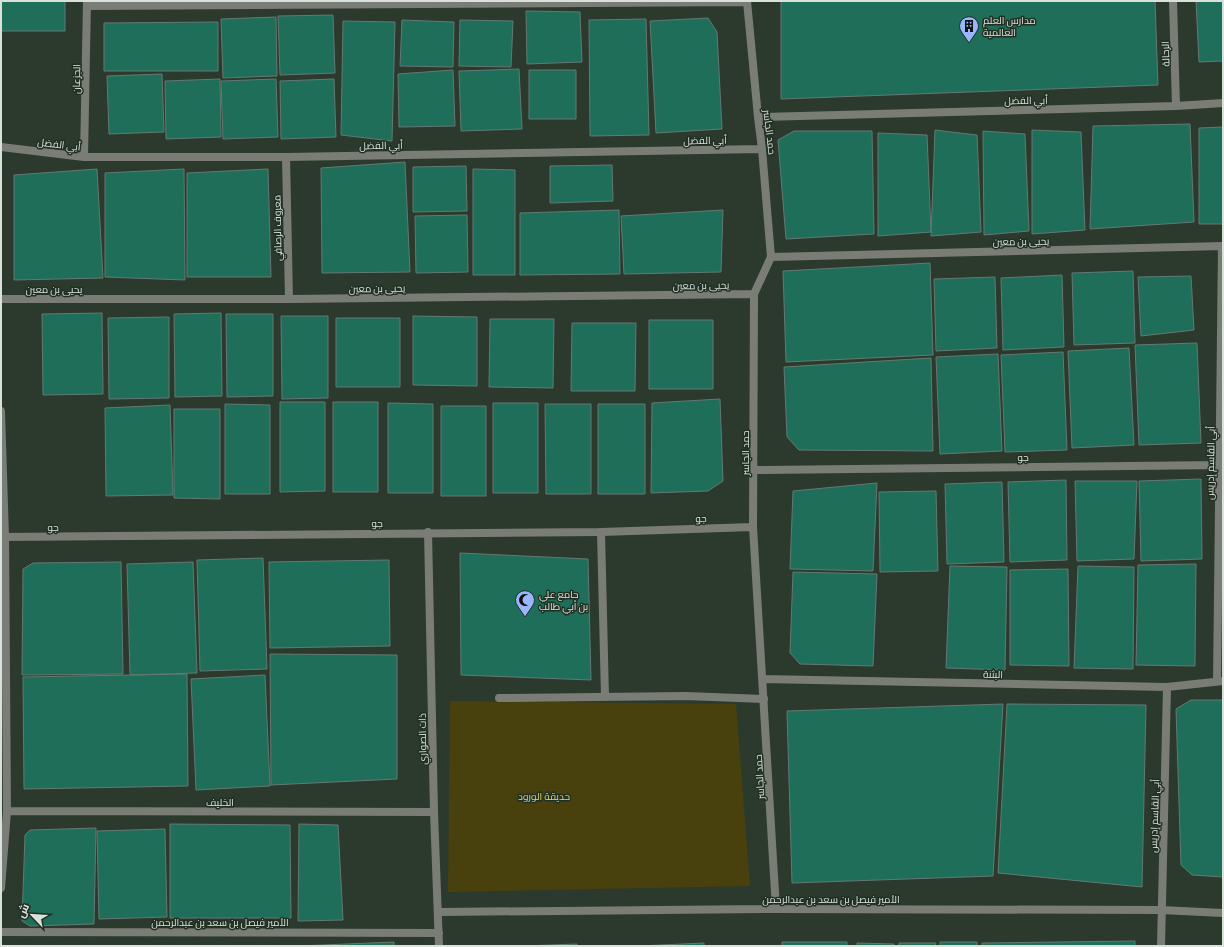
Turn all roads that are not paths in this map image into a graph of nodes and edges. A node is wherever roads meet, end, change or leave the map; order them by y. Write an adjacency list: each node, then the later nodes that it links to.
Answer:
1 (1173, 1): 5 (street, الرحالة)
2 (747, 2): 3 (street); 6 (street, حمد الجاسر)
3 (87, 3): 9 (street, الجزعان)
4 (1223, 103): 5 (street, أبي الفضل)
5 (1176, 106): 6 (street, أبي الفضل)
6 (758, 117): 8 (street, حمد الجاسر)
7 (1, 147): 9 (street, أبي الفضل)
8 (762, 149): 10 (street, أبي الفضل); 12 (street, حمد الجاسر)
9 (84, 157): 10 (street, أبي الفضل)
10 (286, 157): 15 (street, معروف الرصافي)
11 (1223, 246): 12 (street, يحيى بن معين); 17 (street, أبي القاسم إدريس)
12 (771, 257): 13 (street, حمد الجاسر)
13 (754, 294): 15 (street, يحيى بن معين); 18 (street, حمد الجاسر)
14 (1, 299): 15 (street, يحيى بن معين)
15 (289, 299)
16 (1, 411): 22 (street)
17 (1220, 464): 18 (street, جو); 24 (street, أبي القاسم إدريس)
18 (755, 470): 19 (street, حمد الجاسر)
19 (754, 527): 21 (street, جو); 23 (street, حمد الجاسر)
20 (428, 532): 21 (street, جو); 22 (street, جو); 30 (street, ذات الصواري)
21 (601, 532): 26 (street)
22 (3, 537): 29 (street)
23 (763, 680): 25 (street, البثنة); 28 (street, حمد الجاسر)
24 (1220, 681): 25 (street, البثنة)
25 (1167, 687): 33 (street, أبي القاسم إدريس)
26 (606, 697): 27 (street); 28 (street)
27 (500, 698)
28 (764, 699): 32 (street, حمد الجاسر)
29 (6, 811): 30 (street, الخليف); 31 (street)
30 (434, 812): 34 (street, ذات الصواري)
31 (1, 888)
32 (776, 909): 33 (street, الأمير فيصل بن سعد بن عبدالرحمن); 34 (street, الأمير فيصل بن سعد بن عبدالرحمن)
33 (1161, 910): 35 (street, الأمير فيصل بن سعد بن عبدالرحمن); 39 (street, أبي القاسم إدريس)
34 (438, 912): 37 (street, ذات الصواري)
35 (1223, 913)
36 (1, 932): 37 (street, الأمير فيصل بن سعد بن عبدالرحمن)
37 (439, 933): 38 (street, ذات الصواري)
38 (438, 946)
39 (1160, 946)

